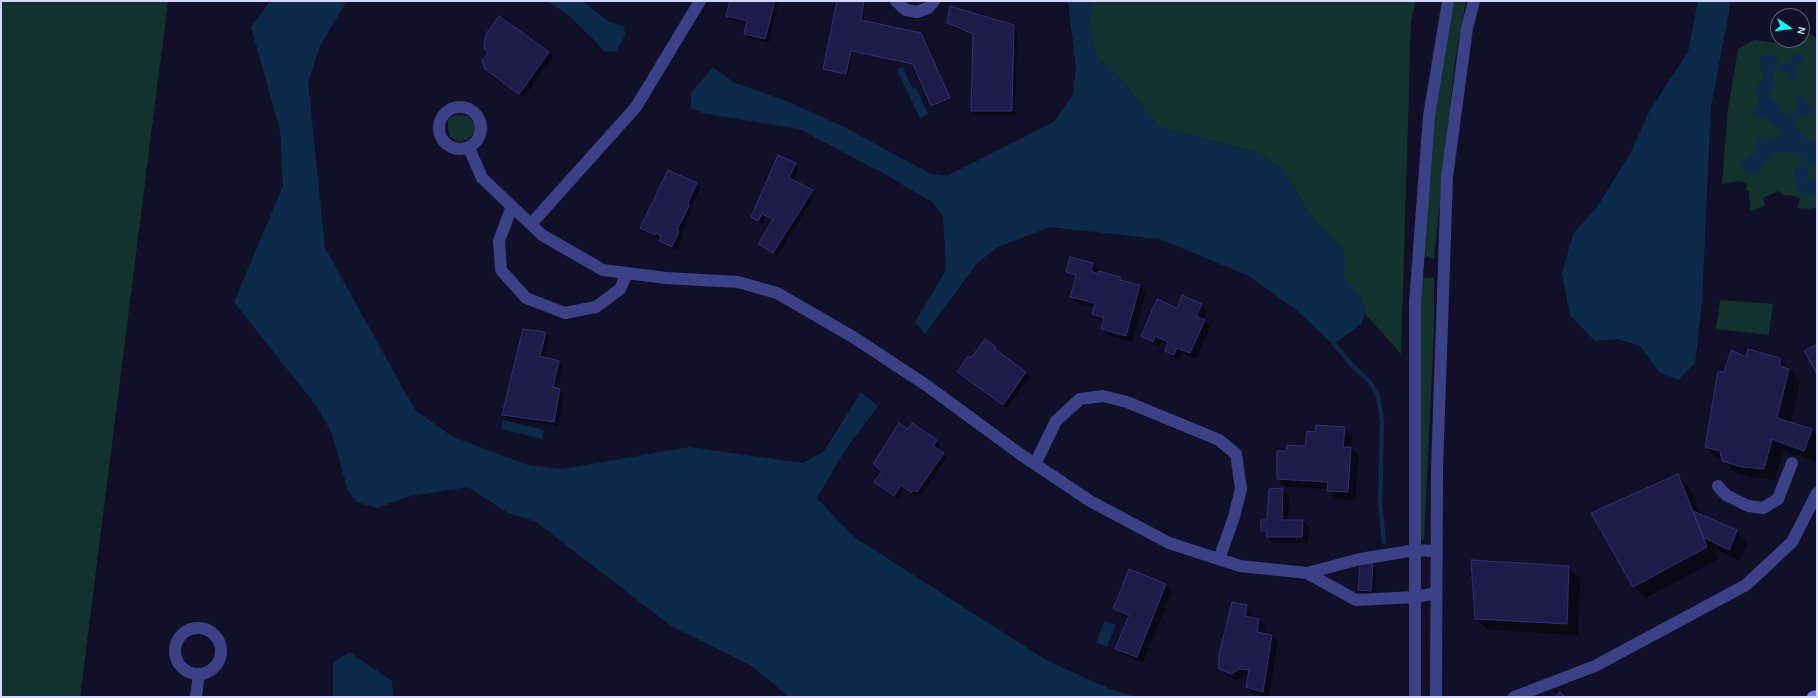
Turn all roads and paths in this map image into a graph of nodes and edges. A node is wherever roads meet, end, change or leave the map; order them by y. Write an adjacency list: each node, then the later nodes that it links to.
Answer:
1 (700, 1): 8 (street)
2 (896, 1): 3 (street)
3 (934, 1)
4 (1448, 1): 14 (street)
5 (1474, 1): 15 (street)
6 (469, 148): 7 (street)
7 (512, 206): 8 (street); 9 (street)
8 (531, 224): 9 (street)
9 (626, 273): 11 (street)
10 (1792, 463): 12 (street)
11 (1035, 464): 16 (street); 16 (street)
12 (1718, 486)
13 (1817, 493): 25 (street)
14 (1416, 550): 15 (street); 17 (street); 19 (street)
15 (1437, 551): 18 (street)
16 (1219, 559): 17 (street)
17 (1307, 573): 19 (street)
18 (1436, 593): 19 (street); 24 (street)
19 (1416, 597): 23 (street)
20 (198, 674): 22 (street)
21 (1817, 696): 26 (street)
22 (196, 697)
23 (1415, 697)
24 (1436, 697)
25 (1514, 697)
26 (1813, 697)

